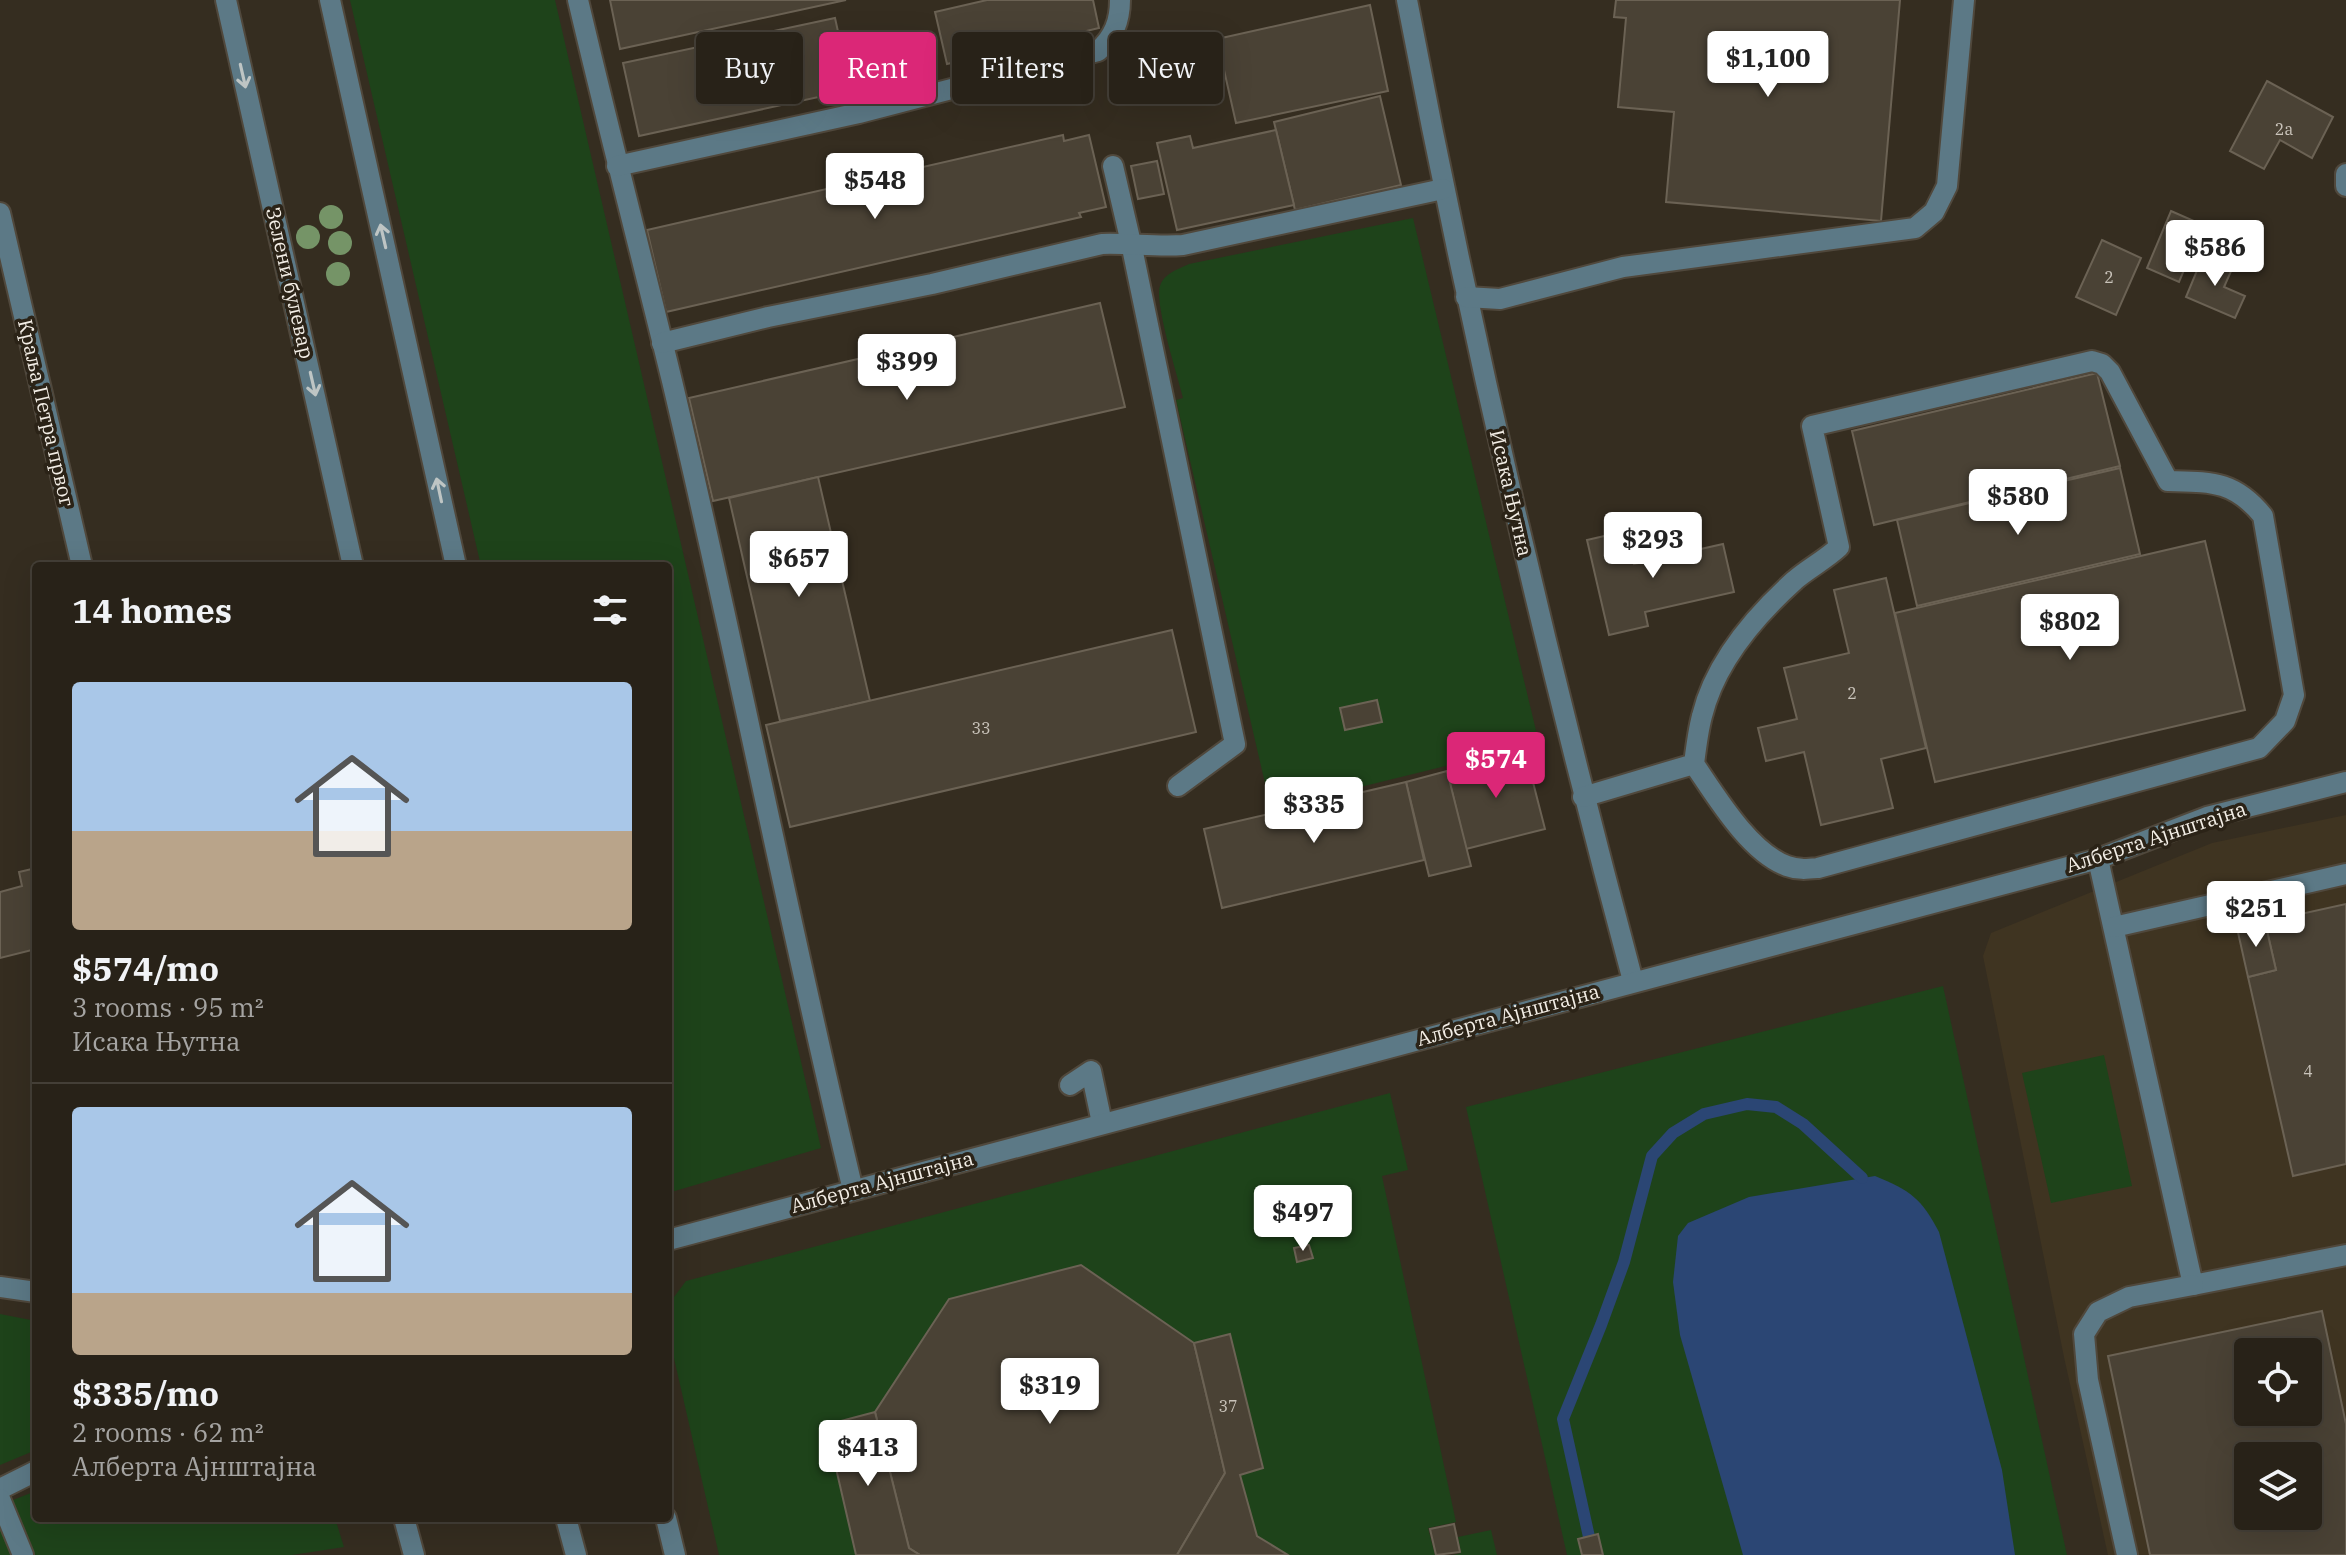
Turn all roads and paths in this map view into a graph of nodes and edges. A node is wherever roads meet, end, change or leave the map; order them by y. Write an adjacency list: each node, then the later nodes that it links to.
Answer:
1 (226, 0): 17 (street, Зелени булевар, one-way to 17)
2 (330, 0): 18 (street, one-way to 2)
3 (578, 0): 7 (street)
4 (1120, 0): 7 (street)
5 (1407, 0): 11 (street, Исака Њутна)
6 (1964, 0): 14 (street)
7 (617, 166): 15 (street)
8 (1113, 166): 13 (street)
9 (2346, 174): 10 (street)
10 (2346, 186)
11 (1443, 189): 13 (street); 14 (street, Исака Њутна)
12 (0, 213): 16 (street, Краља Петра првог)
13 (1131, 243): 15 (street); 21 (street)
14 (1466, 297): 22 (street, Исака Њутна)
15 (662, 343): 29 (street)
16 (81, 562)
17 (352, 562)
18 (455, 562)
19 (1694, 764): 19 (street); 22 (street)
20 (2346, 782): 23 (street, Алберта Ајнштајна)
21 (1178, 786)
22 (1583, 797): 26 (street, Исака Њутна)
23 (2098, 859): 25 (street); 26 (street, Алберта Ајнштајна)
24 (2346, 874): 25 (street)
25 (2114, 927): 32 (street)
26 (1633, 981): 28 (street, Алберта Ајнштајна)
27 (1070, 1085): 28 (street)
28 (1102, 1123): 29 (street, Алберта Ајнштајна)
29 (853, 1190): 30 (street, Алберта Ајнштајна)
30 (672, 1239)
31 (2346, 1255): 32 (street)
32 (2193, 1285): 45 (street)
33 (0, 1287): 34 (street)
34 (32, 1291)
35 (32, 1473): 36 (street)
36 (0, 1489)
37 (0, 1499): 41 (street)
38 (405, 1522): 42 (street)
39 (567, 1522): 43 (street)
40 (667, 1522): 44 (street)
41 (23, 1555)
42 (414, 1555)
43 (576, 1555)
44 (675, 1555)
45 (2127, 1555)

